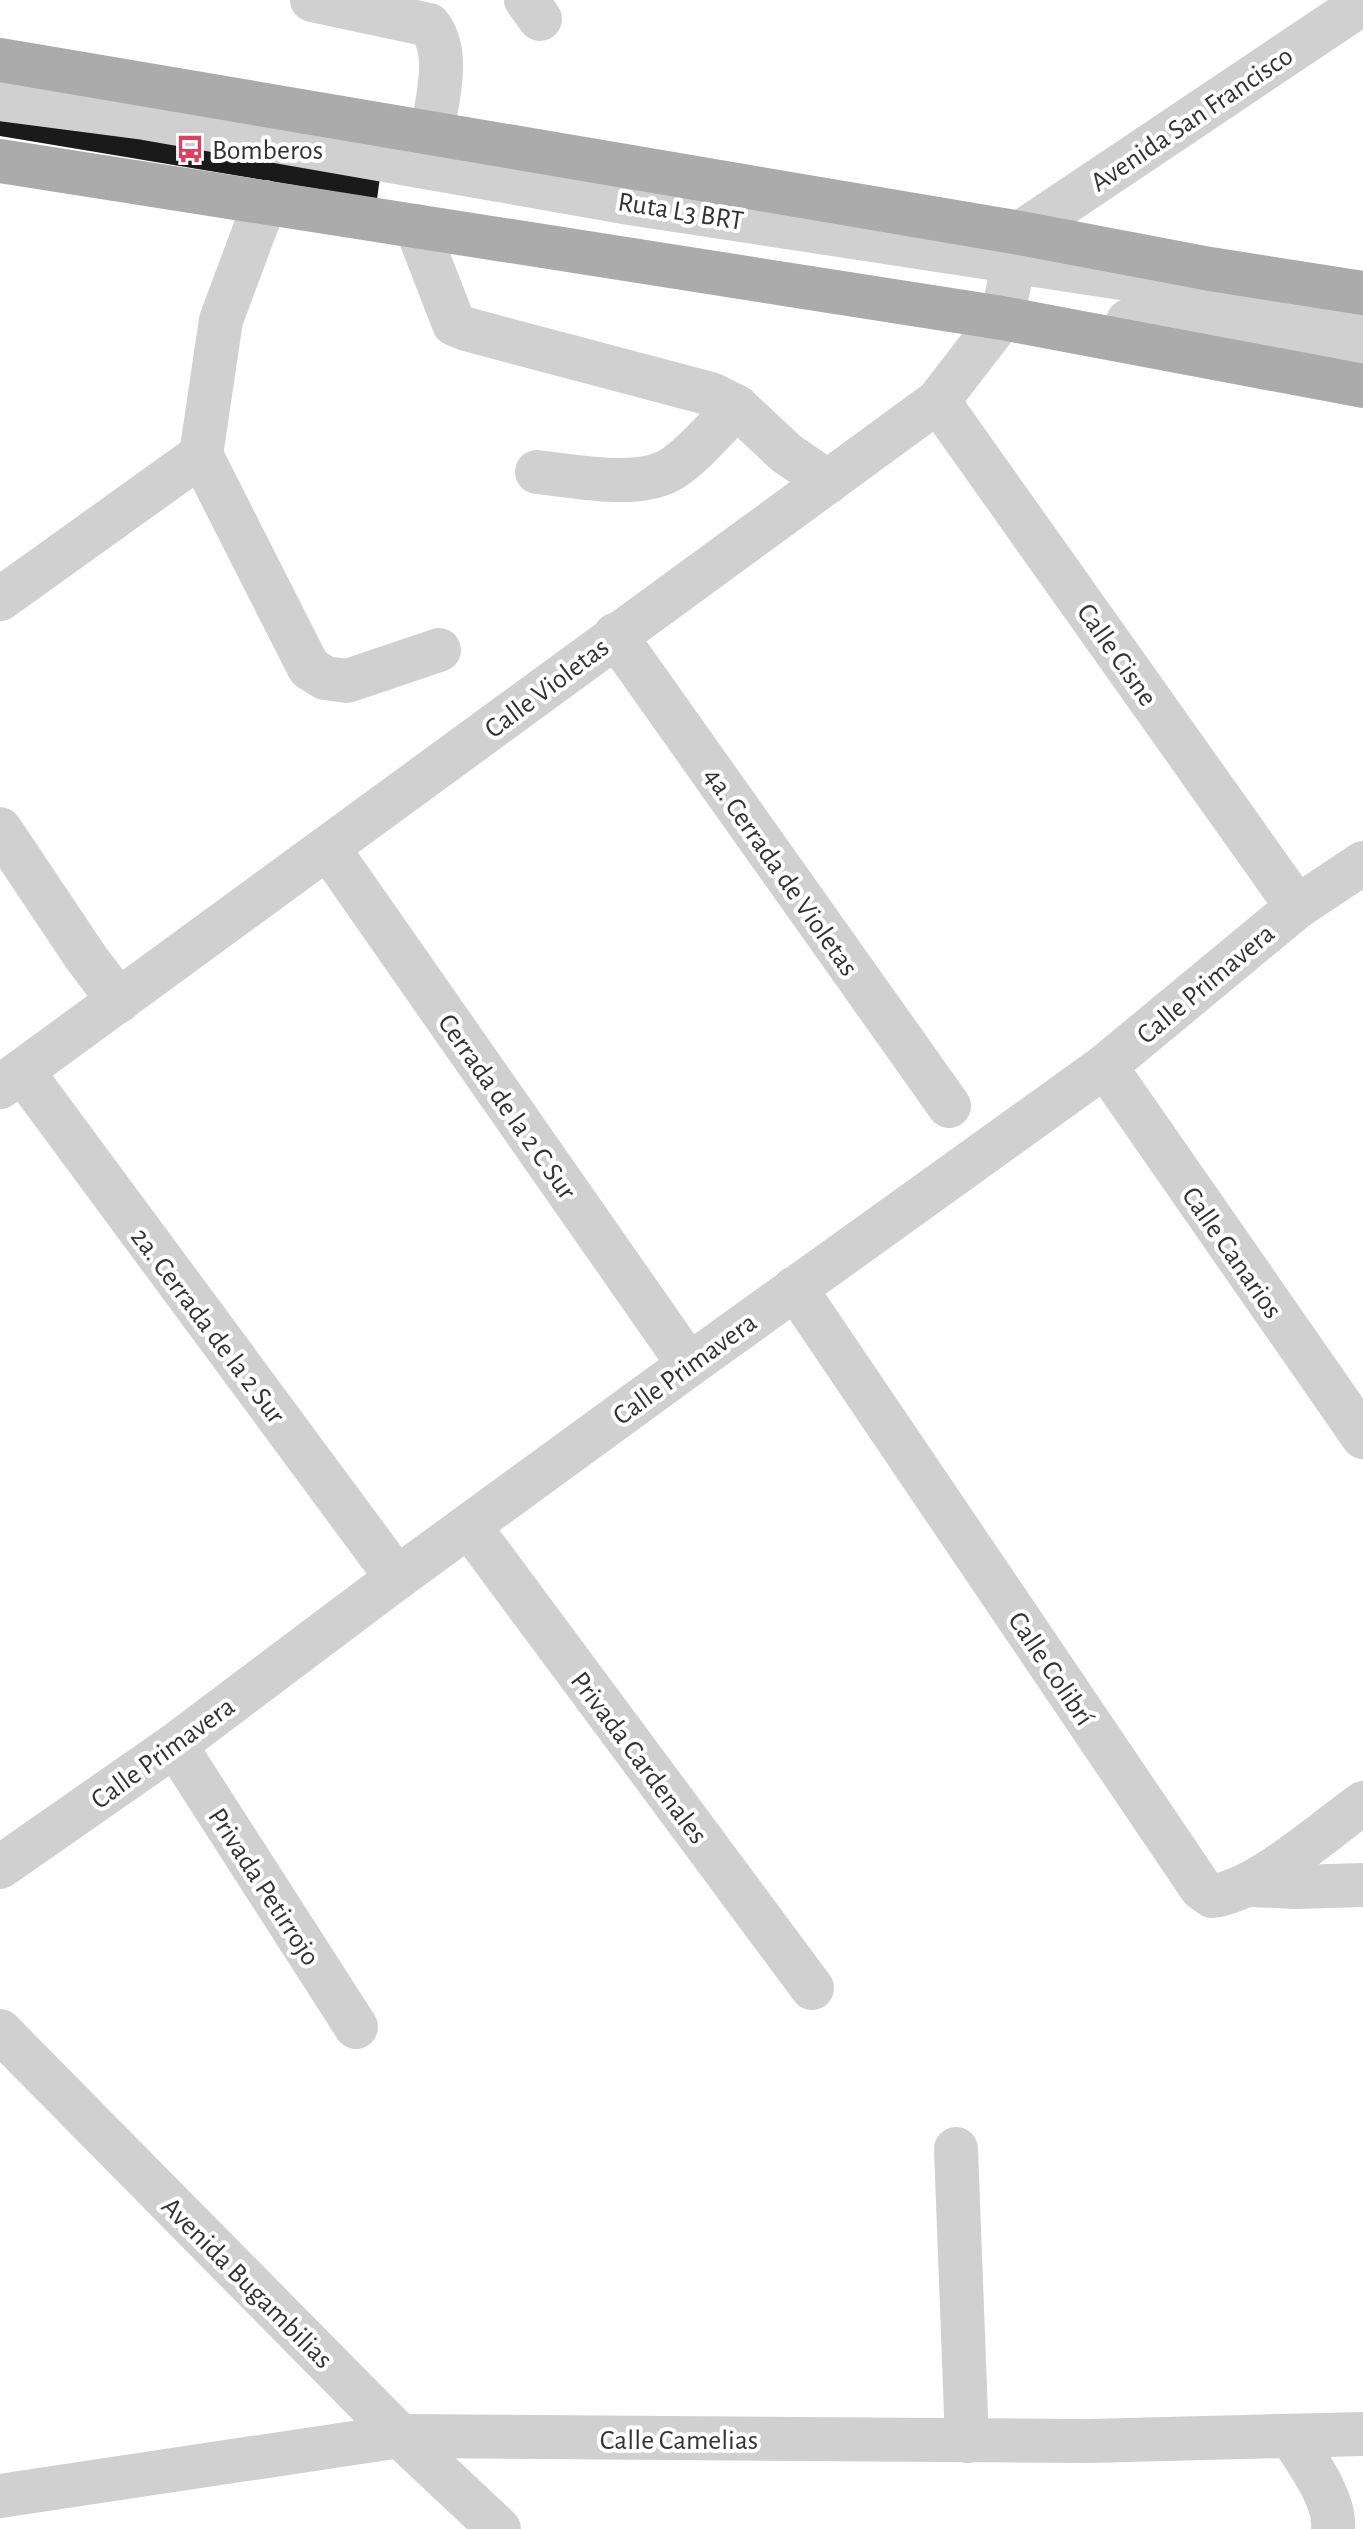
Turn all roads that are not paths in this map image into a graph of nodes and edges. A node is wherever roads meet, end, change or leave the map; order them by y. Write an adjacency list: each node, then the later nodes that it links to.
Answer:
1 (312, 0): 5 (street)
2 (1363, 3): 10 (street, Avenida San Francisco)
3 (0, 60): 5 (main road)
4 (0, 99): 10 (street, Ruta L3 BRT)
5 (432, 135): 10 (main road)
6 (0, 143): 10 (street)
7 (0, 161): 8 (main road)
8 (265, 202): 9 (main road); 17 (street)
9 (416, 226): 10 (main road); 16 (street)
10 (1011, 278): 11 (main road); 12 (street, Ruta L3 BRT); 13 (street); 14 (main road); 15 (street, Calle Violetas)
11 (1363, 293)
12 (1363, 315)
13 (1363, 359)
14 (1363, 386)
15 (938, 401): 19 (street, Calle Violetas); 26 (street, Calle Cisne)
16 (737, 407): 18 (street); 19 (street)
17 (201, 455): 20 (street); 22 (street)
18 (537, 472)
19 (828, 482): 21 (street, Calle Violetas)
20 (0, 599)
21 (615, 635): 24 (street, Calle Violetas); 30 (street, 4a. Cerrada de Violetas)
22 (439, 650)
23 (0, 829): 27 (street)
24 (328, 848): 27 (street, Calle Violetas); 32 (street, Cerrada de la 2 C Sur)
25 (1363, 863): 26 (street, Calle Primavera)
26 (1297, 907): 28 (street, Calle Primavera)
27 (119, 1001): 29 (street, Calle Violetas)
28 (1105, 1066): 31 (street, Calle Primavera); 33 (street, Calle Canarios)
29 (11, 1079): 35 (street, 2a. Cerrada de la 2 Sur)
30 (949, 1106)
31 (795, 1288): 32 (street, Calle Primavera); 39 (street, Calle Colibrí)
32 (689, 1365): 34 (street, Calle Primavera)
33 (1363, 1437)
34 (469, 1526): 35 (street, Calle Primavera); 41 (street, Privada Cardenales)
35 (397, 1578): 36 (street, Calle Primavera)
36 (175, 1745): 38 (street, Calle Primavera); 42 (street, Privada Petirrojo)
37 (1363, 1803): 39 (street, Calle Colibrí)
38 (0, 1867)
39 (1251, 1885): 40 (street)
40 (1363, 1885)
41 (812, 1988)
42 (356, 2027)
43 (0, 2031): 46 (street, Avenida Bugambilias)
44 (956, 2149): 48 (street)
45 (1363, 2434): 47 (street, Calle Camelias)
46 (400, 2436): 48 (street, Calle Camelias); 49 (street, Calle Camelias); 50 (street, Avenida Bugambilias)
47 (1292, 2438): 48 (street, Calle Camelias); 51 (street)
48 (967, 2441)
49 (0, 2496)
50 (499, 2529)
51 (1333, 2529)

